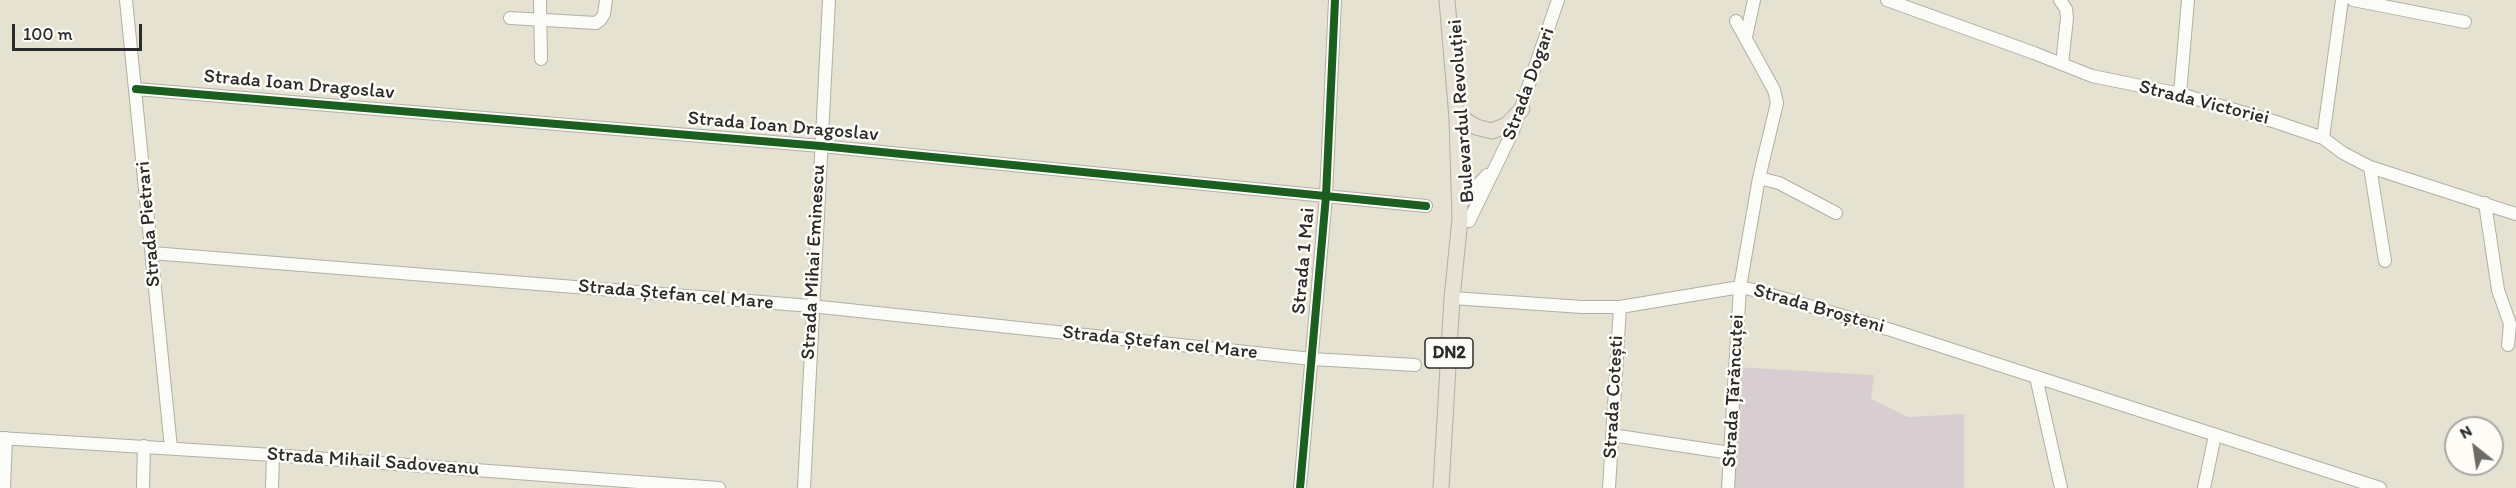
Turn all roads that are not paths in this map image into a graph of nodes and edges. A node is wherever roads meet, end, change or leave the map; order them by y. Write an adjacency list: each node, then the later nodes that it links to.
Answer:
1 (126, 0): 22 (street, Strada Pietrari)
2 (540, 0): 16 (street)
3 (606, 0): 16 (street)
4 (829, 0): 27 (street, Strada Mihai Eminescu)
5 (1335, 0): 31 (street, Strada 1 Mai)
6 (1447, 0): 34 (main road, Bulevardul Revoluției / DN2)
7 (1456, 0): 25 (main road, Bulevardul Revoluției / DN2)
8 (1558, 0): 24 (street, Strada Dogari)
9 (1754, 0): 19 (street)
10 (1887, 0): 21 (street, Strada Victoriei)
11 (2060, 0): 21 (street)
12 (2188, 0): 23 (street)
13 (2342, 0): 26 (street)
14 (2354, 0): 18 (street)
15 (510, 18): 16 (street)
16 (540, 18): 20 (street)
17 (1736, 21): 19 (street, Strada Țărăncuței)
18 (2465, 22)
19 (1746, 37): 30 (street, Strada Țărăncuței)
20 (541, 59)
21 (2062, 64): 23 (street, Strada Victoriei)
22 (136, 89): 27 (street, Strada Ioan Dragoslav); 37 (street, Strada Pietrari)
23 (2180, 94): 26 (street, Strada Victoriei)
24 (1522, 109): 25 (main road); 28 (street, Strada Dogari)
25 (1465, 120): 34 (main road, Bulevardul Revoluției / DN2)
26 (2323, 138): 29 (street, Strada Victoriei)
27 (821, 146): 31 (street, Strada Ioan Dragoslav); 41 (street, Strada Mihai Eminescu)
28 (1496, 166): 34 (street, Strada Dogari); 34 (street, Strada Dogari)
29 (2370, 167): 32 (street, Strada Victoriei); 38 (street)
30 (1759, 178): 35 (street); 39 (street, Strada Țărăncuței)
31 (1326, 196): 33 (street, Strada Ioan Dragoslav); 44 (street, Strada 1 Mai)
32 (2485, 203): 36 (street, Strada Victoriei); 43 (street)
33 (1426, 206)
34 (1465, 210): 40 (main road, DN2)
35 (1836, 213)
36 (2516, 214)
37 (152, 253): 41 (street, Strada Ștefan cel Mare); 51 (street, Strada Pietrari)
38 (2385, 261)
39 (1740, 290): 42 (street, Strada Broșteni); 46 (street, Strada Broșteni); 52 (street, Strada Țărăncuței)
40 (1457, 298): 42 (street, Strada Broșteni); 60 (main road, DN2); 61 (main road, DN2)
41 (811, 306): 44 (street, Strada Ștefan cel Mare); 58 (street, Strada Mihai Eminescu)
42 (1620, 307): 47 (street, Strada Cotești)
43 (2508, 345)
44 (1312, 359): 45 (street, Strada Ștefan cel Mare); 59 (street, Strada 1 Mai)
45 (1415, 365)
46 (2036, 377): 48 (street, Strada Broșteni); 64 (street)
47 (1612, 435): 52 (street); 62 (street, Strada Cotești)
48 (2215, 435): 65 (street); 66 (street, Strada Broșteni)
49 (3, 438): 50 (street, Strada Mihail Sadoveanu); 54 (street)
50 (144, 446): 51 (street, Strada Mihail Sadoveanu); 55 (street)
51 (171, 448): 53 (street, Strada Mihail Sadoveanu)
52 (1730, 453): 63 (street, Strada Țărăncuței)
53 (273, 455): 56 (street); 57 (street, Strada Mihail Sadoveanu)
54 (3, 488)
55 (143, 488)
56 (272, 488)
57 (719, 488)
58 (804, 488)
59 (1300, 488)
60 (1441, 488)
61 (1450, 488)
62 (1609, 488)
63 (1728, 488)
64 (2061, 488)
65 (2204, 488)
66 (2380, 488)

